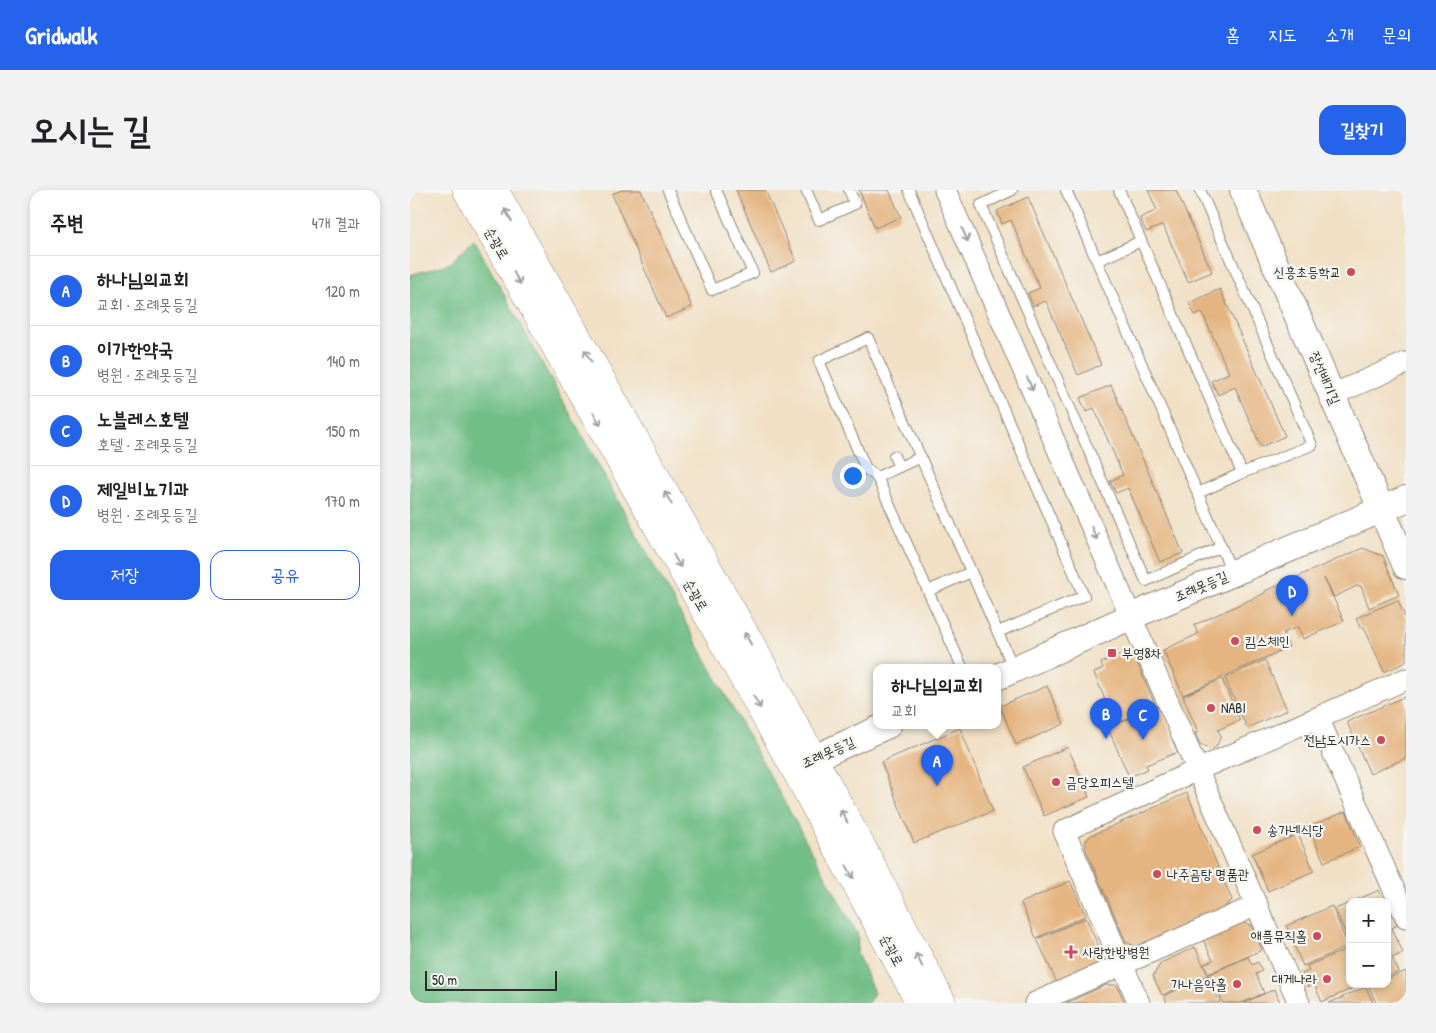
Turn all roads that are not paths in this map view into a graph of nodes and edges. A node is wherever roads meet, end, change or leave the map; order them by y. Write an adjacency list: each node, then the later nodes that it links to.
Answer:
1 (467, 190): 38 (main road, 순광로, one-way to 38)
2 (494, 190): 38 (main road, 순광로, one-way to 2)
3 (668, 190): 4 (lane)
4 (716, 190)
5 (806, 190): 6 (lane)
6 (849, 190)
7 (909, 190): 32 (lane)
8 (946, 190): 31 (street, one-way to 31)
9 (1012, 190): 26 (lane)
10 (1066, 190): 15 (lane)
11 (1119, 190): 14 (lane)
12 (1200, 190): 21 (lane)
13 (1243, 190): 17 (street, 장선배기길)
14 (1141, 241): 15 (lane); 21 (lane)
15 (1097, 261): 23 (lane)
16 (1406, 363): 17 (street)
17 (1332, 395): 25 (street, 장선배기길)
18 (894, 456): 20 (lane)
19 (921, 458): 20 (lane); 22 (lane); 28 (lane)
20 (899, 467): 22 (lane)
21 (1242, 473): 23 (lane)
22 (877, 477): 30 (lane)
23 (1198, 493): 26 (lane)
24 (1406, 500): 25 (street, 조례못등길)
25 (1382, 510): 27 (street, 장선배기길); 29 (street, 조례못등길)
26 (1221, 547): 29 (lane)
27 (1406, 566)
28 (971, 572): 30 (lane); 32 (lane)
29 (1233, 573): 31 (street, 조례못등길)
30 (928, 591): 33 (lane)
31 (1130, 617): 34 (street, 조례못등길); 39 (street)
32 (998, 632): 34 (lane)
33 (961, 664)
34 (1006, 673)
35 (1406, 679): 36 (street)
36 (1318, 718): 39 (street); 41 (street)
37 (879, 729): 38 (street, 조례못등길)
38 (804, 763): 43 (main road, 순광로)
39 (1198, 770): 40 (street); 42 (street)
40 (1256, 905): 42 (street); 46 (street)
41 (1406, 917)
42 (1122, 965): 44 (street); 45 (street)
43 (922, 1002)
44 (1034, 1003)
45 (1139, 1003)
46 (1299, 1003)

